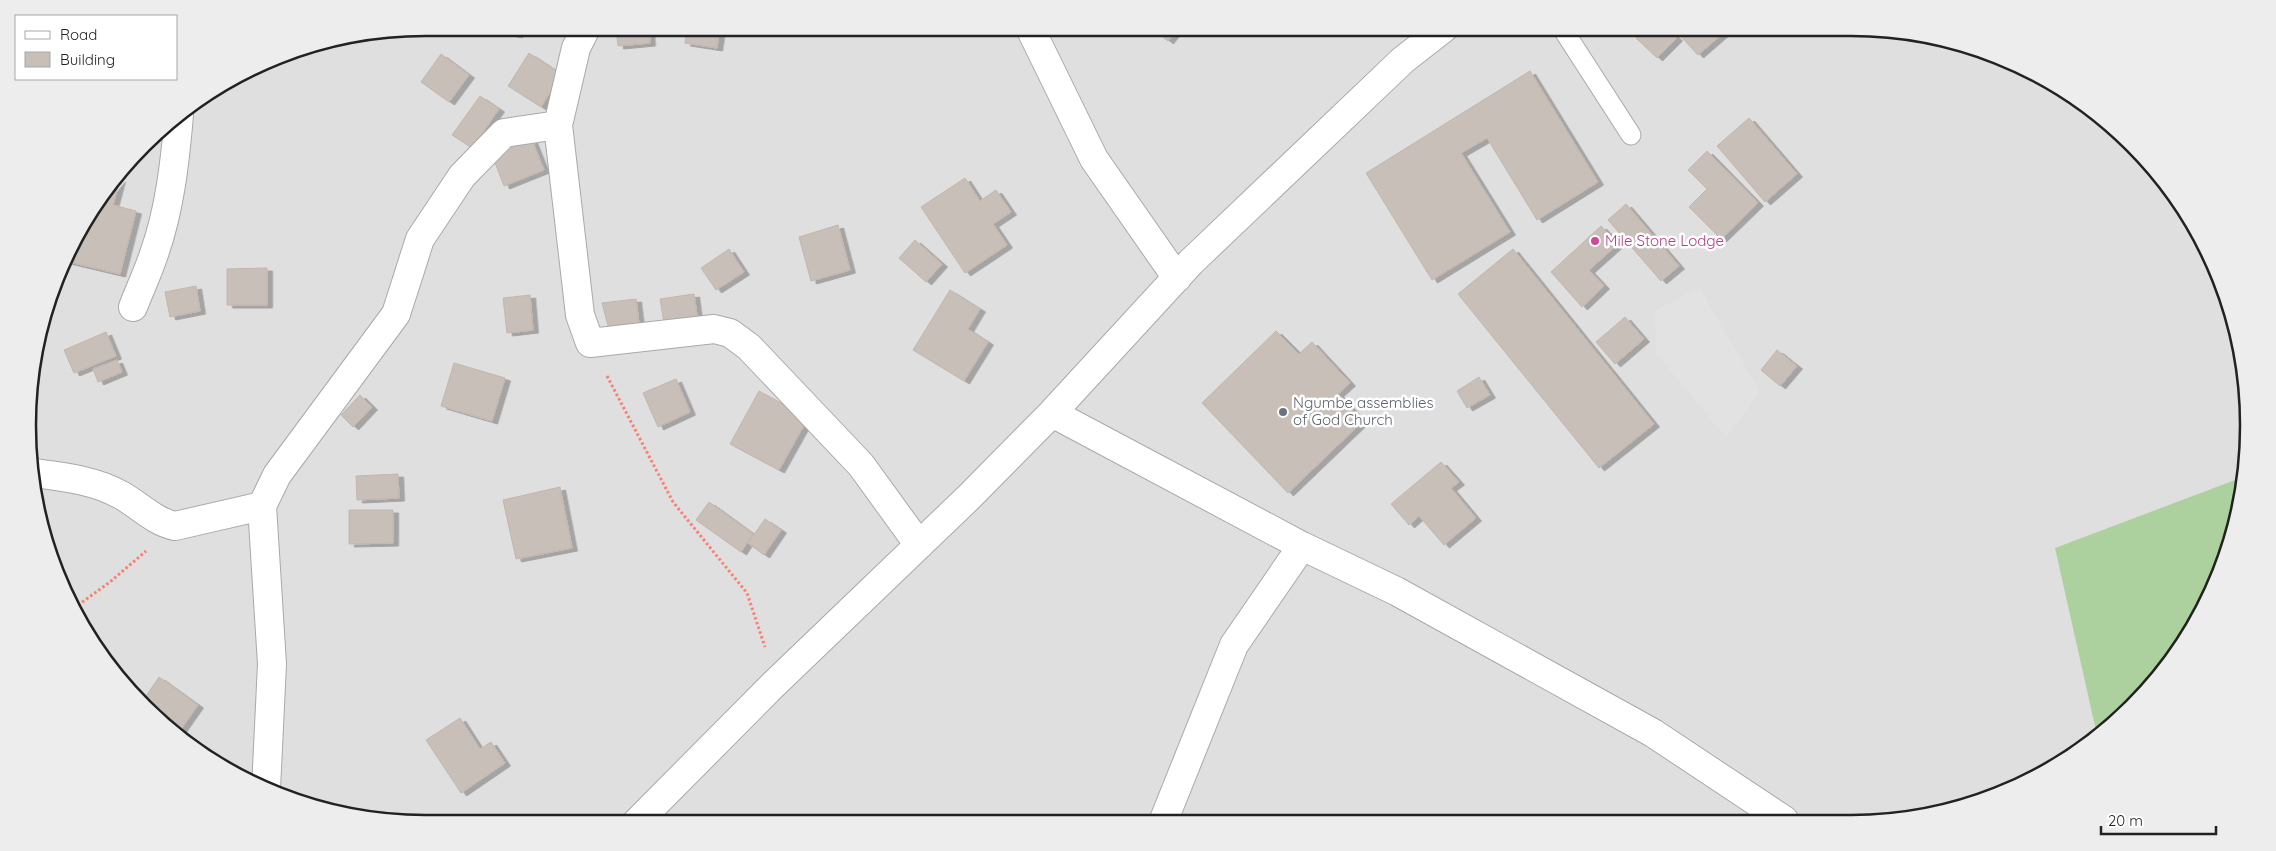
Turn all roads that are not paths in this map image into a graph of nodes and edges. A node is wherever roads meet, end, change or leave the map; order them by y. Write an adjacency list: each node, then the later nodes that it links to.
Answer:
1 (582, 36): 5 (street)
2 (1034, 36): 8 (street)
3 (1434, 36): 8 (street)
4 (1567, 36): 7 (lane)
5 (558, 125): 12 (street); 13 (street)
6 (178, 126): 9 (street)
7 (1632, 135)
8 (1176, 278): 10 (street)
9 (133, 307)
10 (1052, 413): 13 (street); 14 (street)
11 (40, 474): 12 (street)
12 (262, 506): 15 (street)
13 (919, 545): 16 (street)
14 (1302, 546): 17 (street); 18 (street)
15 (266, 781)
16 (644, 815)
17 (1166, 815)
18 (1776, 815)

